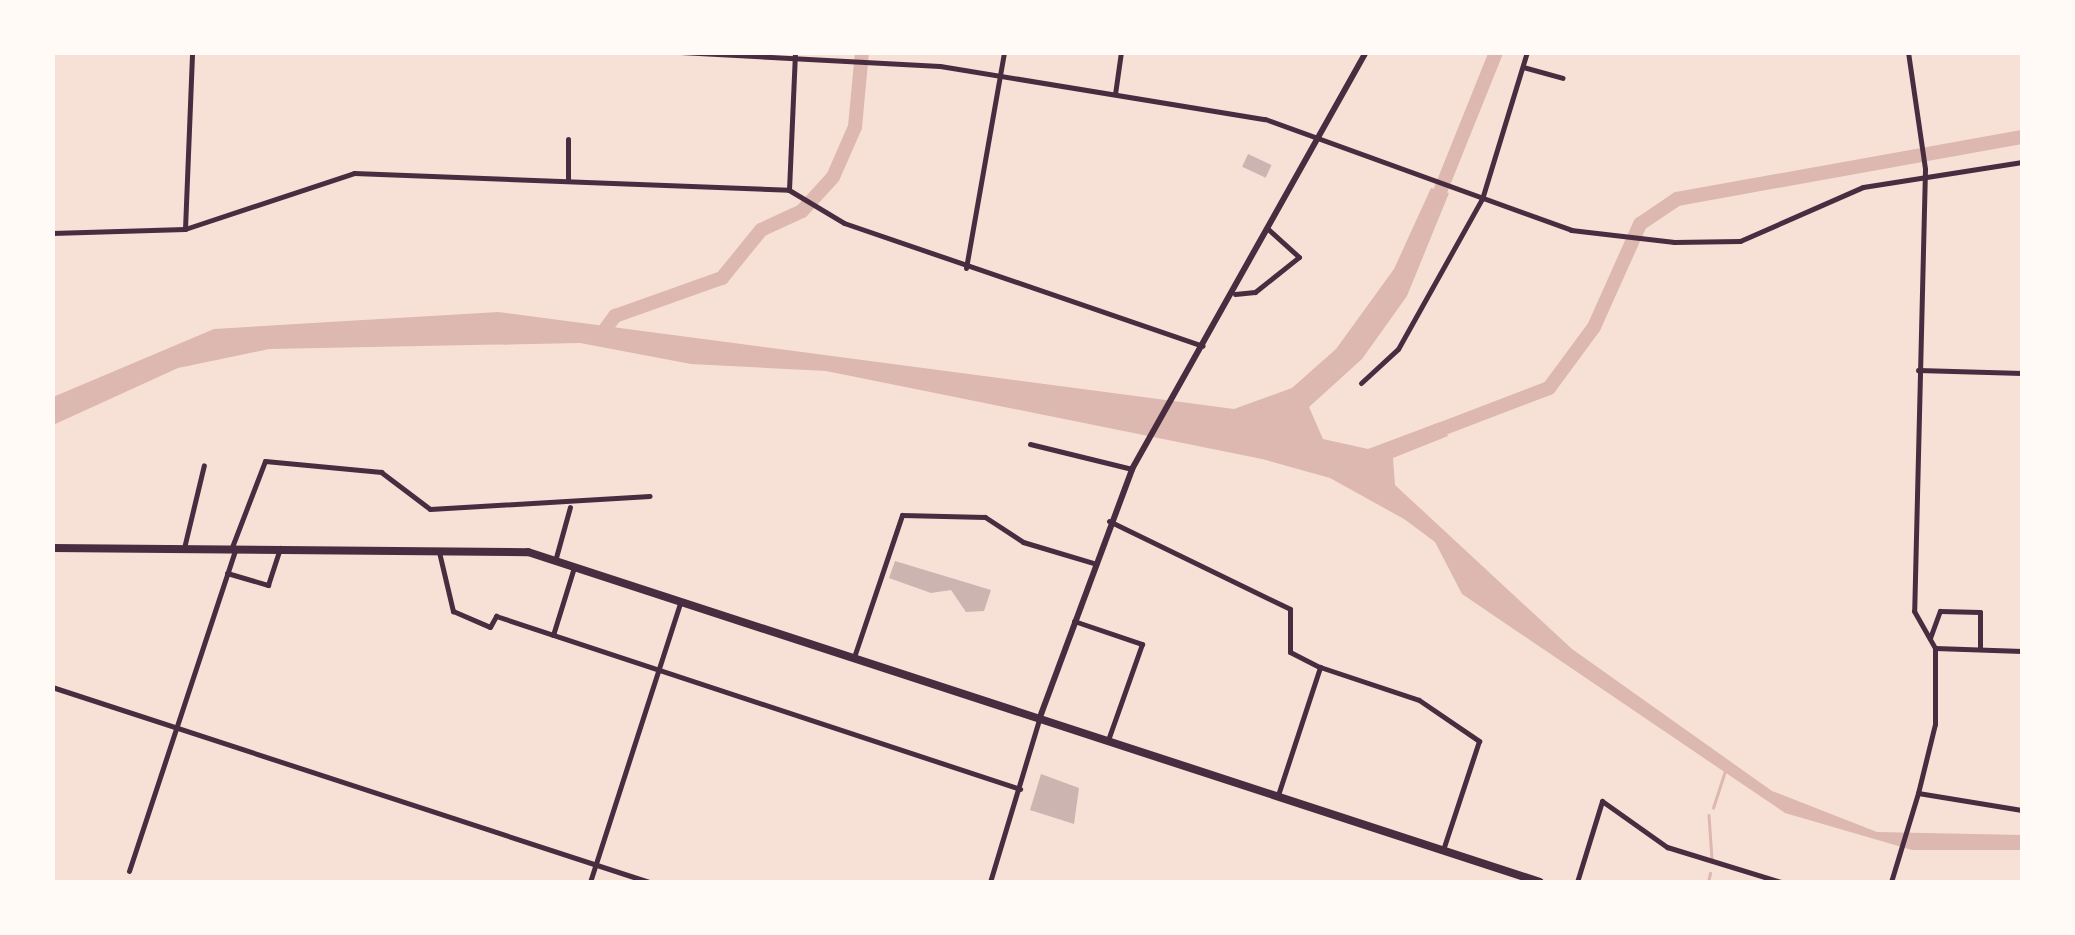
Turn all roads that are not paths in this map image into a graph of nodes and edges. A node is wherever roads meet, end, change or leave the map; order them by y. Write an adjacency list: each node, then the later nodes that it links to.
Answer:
1 (192, 52): 20 (street)
2 (680, 52): 8 (street)
3 (1004, 52): 10 (street)
4 (1122, 52): 12 (street)
5 (1366, 52): 14 (main road)
6 (1527, 52): 9 (street)
7 (1908, 52): 16 (street)
8 (795, 55): 10 (street); 18 (street)
9 (1523, 67): 11 (street); 19 (street)
10 (1000, 76): 12 (street); 23 (street)
11 (1563, 78)
12 (1115, 94): 14 (street)
13 (568, 139): 17 (street)
14 (1319, 139): 19 (street); 21 (main road)
15 (2022, 162): 16 (street)
16 (1925, 173): 19 (street); 26 (street)
17 (568, 181): 18 (street); 20 (street)
18 (789, 190): 23 (street)
19 (1482, 199): 28 (street)
20 (185, 229): 22 (street)
21 (1268, 230): 24 (main road); 24 (street)
22 (52, 234)
23 (966, 268): 25 (street)
24 (1236, 294): 25 (main road)
25 (1204, 346): 31 (main road)
26 (1918, 370): 27 (street); 47 (street)
27 (2022, 373)
28 (1361, 383)
29 (1030, 444): 31 (street)
30 (204, 465): 37 (street)
31 (1132, 470): 34 (main road)
32 (650, 496): 33 (street)
33 (570, 507): 35 (street); 40 (street)
34 (1109, 522): 41 (main road); 52 (street)
35 (234, 547): 37 (main road); 38 (main road); 43 (street)
36 (52, 548): 37 (main road)
37 (184, 548)
38 (280, 548): 39 (main road); 43 (street)
39 (438, 548): 40 (main road); 46 (street)
40 (554, 560): 42 (main road)
41 (1093, 563): 45 (main road); 51 (street)
42 (574, 566): 44 (main road); 46 (street)
43 (227, 573): 56 (street)
44 (681, 601): 51 (main road); 53 (street)
45 (1074, 621): 55 (main road); 57 (street)
46 (552, 635): 53 (street)
47 (1930, 638): 48 (street); 49 (street)
48 (1935, 648): 49 (street); 59 (street)
49 (1980, 650): 50 (street)
50 (2022, 651)
51 (854, 657): 55 (main road)
52 (1320, 667): 60 (street); 62 (street)
53 (659, 670): 58 (street); 63 (street)
54 (52, 687): 56 (street)
55 (1040, 717): 57 (main road); 58 (street)
56 (175, 730): 63 (street); 64 (street)
57 (1108, 740): 60 (main road)
58 (1020, 790): 68 (street)
59 (1918, 793): 61 (street); 65 (street)
60 (1277, 796): 62 (main road)
61 (2022, 810)
62 (1443, 850): 69 (main road)
63 (596, 865): 66 (street); 67 (street)
64 (129, 871)
65 (1892, 879)
66 (590, 882)
67 (648, 882)
68 (990, 882)
69 (1540, 882)
70 (1576, 882): 71 (street)
71 (1781, 882)

